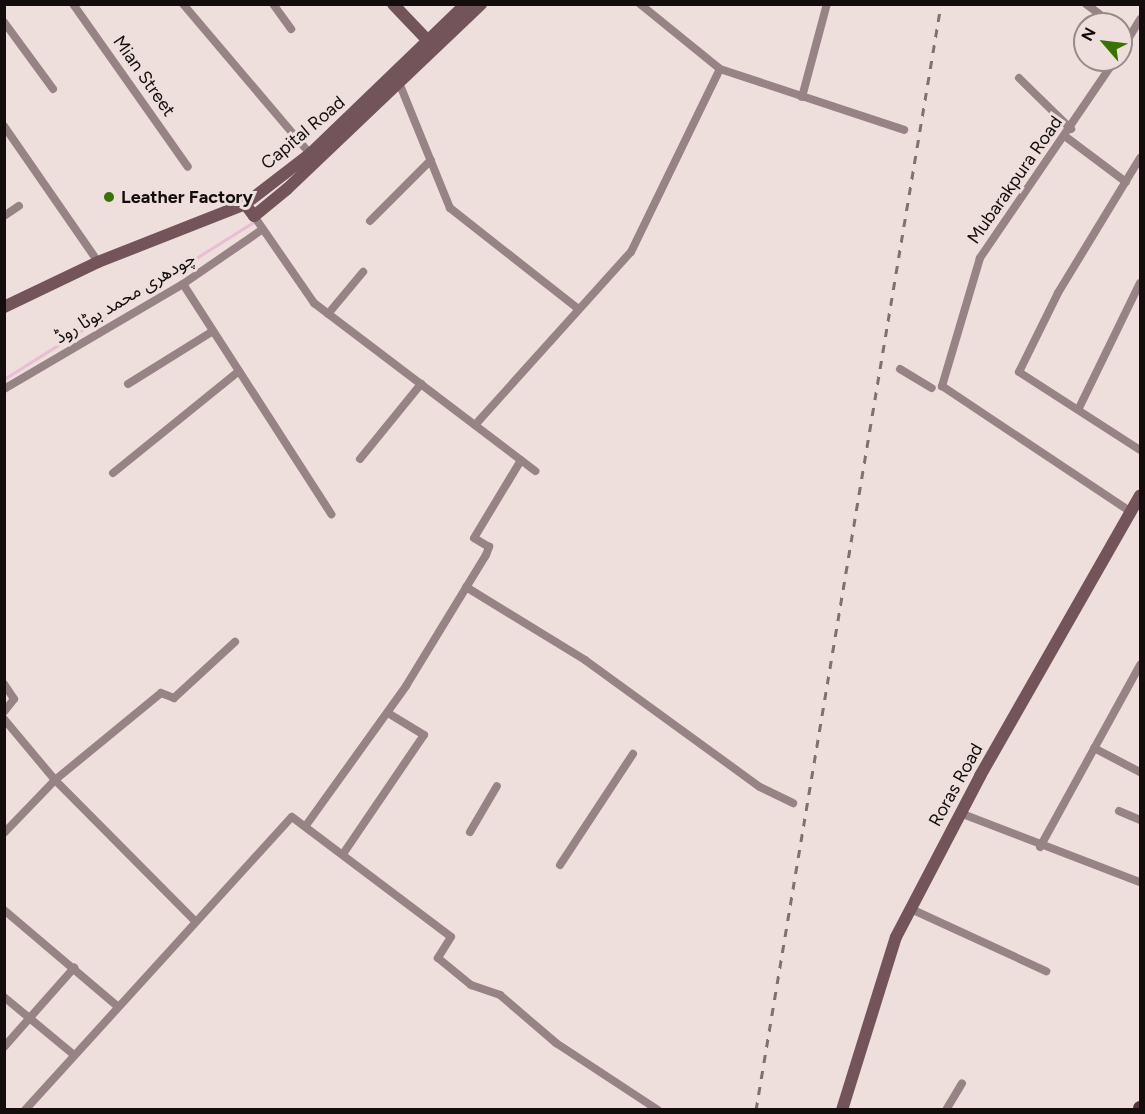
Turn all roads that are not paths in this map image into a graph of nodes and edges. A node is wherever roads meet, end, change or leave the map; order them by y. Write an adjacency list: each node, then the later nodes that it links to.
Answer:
1 (73, 4): 24 (street, Mian Street)
2 (183, 4): 21 (street)
3 (273, 4): 10 (street)
4 (393, 4): 11 (street)
5 (466, 4): 11 (street, Capital Road)
6 (481, 4): 15 (street)
7 (640, 4): 12 (street)
8 (827, 4): 17 (street)
9 (4, 22): 16 (street)
10 (291, 29)
11 (429, 42): 15 (street, Capital Road)
12 (720, 69): 17 (street); 38 (street)
13 (1107, 72): 20 (street, Mubarakpura Road)
14 (1019, 78): 20 (street)
15 (399, 85): 21 (street, Capital Road); 23 (street); 29 (street)
16 (52, 89)
17 (802, 97): 19 (street)
18 (4, 126): 32 (street)
19 (904, 130)
20 (1068, 133): 25 (street); 55 (street, Mubarakpura Road)
21 (310, 154): 26 (street, Capital Road)
22 (1140, 158): 25 (street)
23 (431, 160): 30 (street); 38 (street)
24 (188, 167)
25 (1126, 182): 47 (street)
26 (245, 204): 29 (street); 32 (street, Capital Road)
27 (19, 206): 28 (street)
28 (4, 216)
29 (254, 216): 31 (street)
30 (370, 221)
31 (260, 231): 35 (street, چودھری محمد بوٹا روڈ); 39 (street)
32 (98, 262): 37 (street, Capital Road)
33 (363, 272): 39 (street)
34 (1140, 283): 36 (street)
35 (183, 284): 40 (street); 46 (street, چودھری محمد بوٹا روڈ)
36 (1137, 296): 47 (street)
37 (4, 307)
38 (577, 308): 48 (street)
39 (328, 314): 44 (street)
40 (213, 331): 42 (street); 43 (street)
41 (900, 369): 45 (street)
42 (239, 371): 53 (street); 56 (street)
43 (128, 384)
44 (421, 384): 48 (street); 50 (street)
45 (932, 388)
46 (4, 389)
47 (1079, 408): 49 (street)
48 (475, 425): 51 (street)
49 (1140, 450)
50 (360, 459)
51 (521, 460): 52 (street); 57 (street)
52 (535, 471)
53 (114, 473)
54 (1140, 499): 55 (street, Roras Road)
55 (1131, 512): 71 (street, Roras Road)
56 (331, 514)
57 (466, 587): 62 (street); 69 (street)
58 (235, 642): 67 (street)
59 (1140, 665): 64 (street)
60 (4, 684): 61 (street)
61 (4, 712)
62 (388, 713): 73 (street); 77 (street)
63 (4, 719): 67 (street)
64 (1094, 748): 66 (street); 76 (street)
65 (633, 754): 78 (street)
66 (1140, 772)
67 (55, 780): 75 (street); 82 (street)
68 (497, 786): 74 (street)
69 (793, 803)
70 (1119, 811): 72 (street)
71 (960, 813): 76 (street); 80 (street, Roras Road)
72 (1140, 820)
73 (307, 824): 77 (street); 82 (street)
74 (470, 832)
75 (4, 833)
76 (1040, 847): 79 (street)
77 (344, 854): 92 (street)
78 (560, 865)
79 (1140, 882)
80 (910, 909): 84 (street); 93 (street, Roras Road)
81 (4, 910): 83 (street)
82 (195, 921): 86 (street)
83 (74, 969): 86 (street); 87 (street)
84 (1046, 971)
85 (4, 998): 87 (street)
86 (116, 1005): 89 (street)
87 (30, 1018): 88 (street); 89 (street)
88 (4, 1047)
89 (73, 1054): 91 (street)
90 (962, 1083): 94 (street)
91 (25, 1110)
92 (658, 1110)
93 (842, 1110)
94 (946, 1110)

